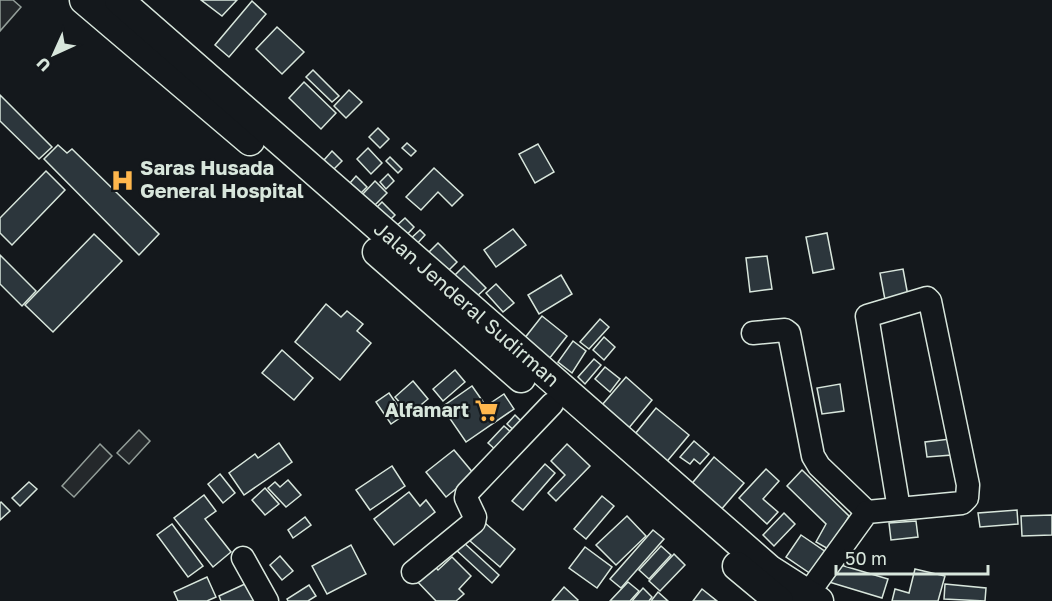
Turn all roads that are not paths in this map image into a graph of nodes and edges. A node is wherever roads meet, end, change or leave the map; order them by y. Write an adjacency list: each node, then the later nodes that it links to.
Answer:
1 (84, 0): 3 (main road, Jalan Jenderal Sudirman)
2 (127, 3): 3 (main road, Jalan Jenderal Sudirman)
3 (254, 130): 4 (main road, Jalan Jenderal Sudirman)
4 (476, 326): 6 (main road, Jalan Jenderal Sudirman); 11 (main road, Jalan Jenderal Sudirman)
5 (753, 333): 8 (street)
6 (552, 404): 10 (street); 13 (main road, Jalan Jenderal Sudirman)
7 (899, 509): 7 (street); 8 (street)
8 (867, 512): 11 (street)
9 (243, 558): 12 (street)
10 (413, 572)
11 (813, 598)
12 (267, 601)
13 (779, 601)

